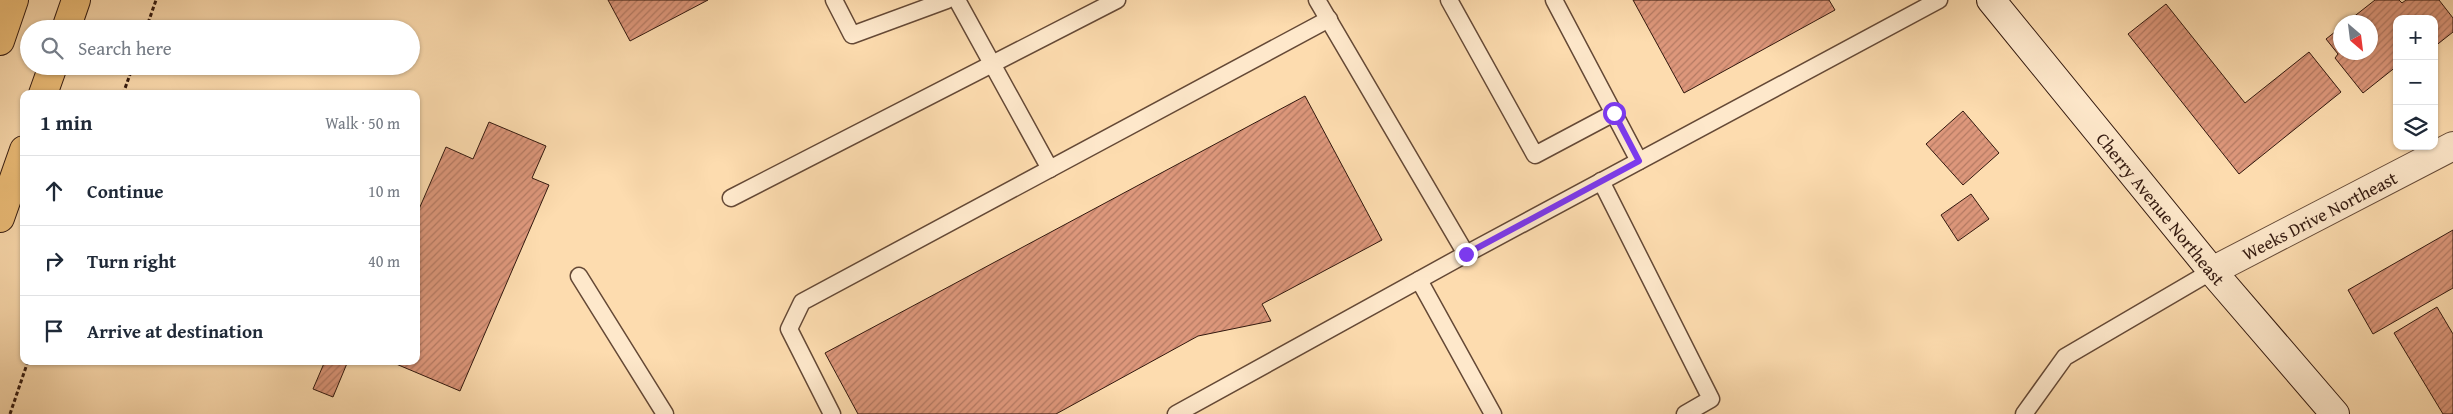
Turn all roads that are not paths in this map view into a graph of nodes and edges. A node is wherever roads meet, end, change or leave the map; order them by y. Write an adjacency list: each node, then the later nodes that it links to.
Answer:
1 (14, 0): 14 (highway)
2 (76, 0): 13 (highway)
3 (834, 0): 4 (lane)
4 (947, 0)
5 (957, 0): 15 (lane)
6 (1117, 0): 15 (lane)
7 (1317, 0): 12 (lane)
8 (1449, 0): 18 (lane)
9 (1554, 0): 18 (lane)
10 (1939, 0): 21 (lane)
11 (1991, 0): 27 (main road, Cherry Avenue Northeast)
12 (1328, 19): 22 (lane); 26 (lane)
13 (69, 20)
14 (0, 41)
15 (992, 64): 22 (lane); 24 (lane)
16 (50, 75): 17 (highway)
17 (45, 90)
18 (1614, 113): 21 (lane)
19 (2453, 146): 27 (main road, Weeks Drive Northeast)
20 (20, 161): 25 (highway)
21 (1639, 161): 23 (lane)
22 (1050, 169): 31 (lane)
23 (1601, 181): 26 (lane); 34 (lane)
24 (731, 198)
25 (0, 218)
26 (1466, 254): 29 (lane)
27 (2212, 271): 35 (lane); 36 (main road, Cherry Avenue Northeast)
28 (579, 276): 30 (lane)
29 (1419, 280): 32 (lane); 33 (lane)
30 (665, 414)
31 (832, 414)
32 (1176, 414)
33 (1493, 414)
34 (1685, 414)
35 (2024, 414)
36 (2334, 414)

